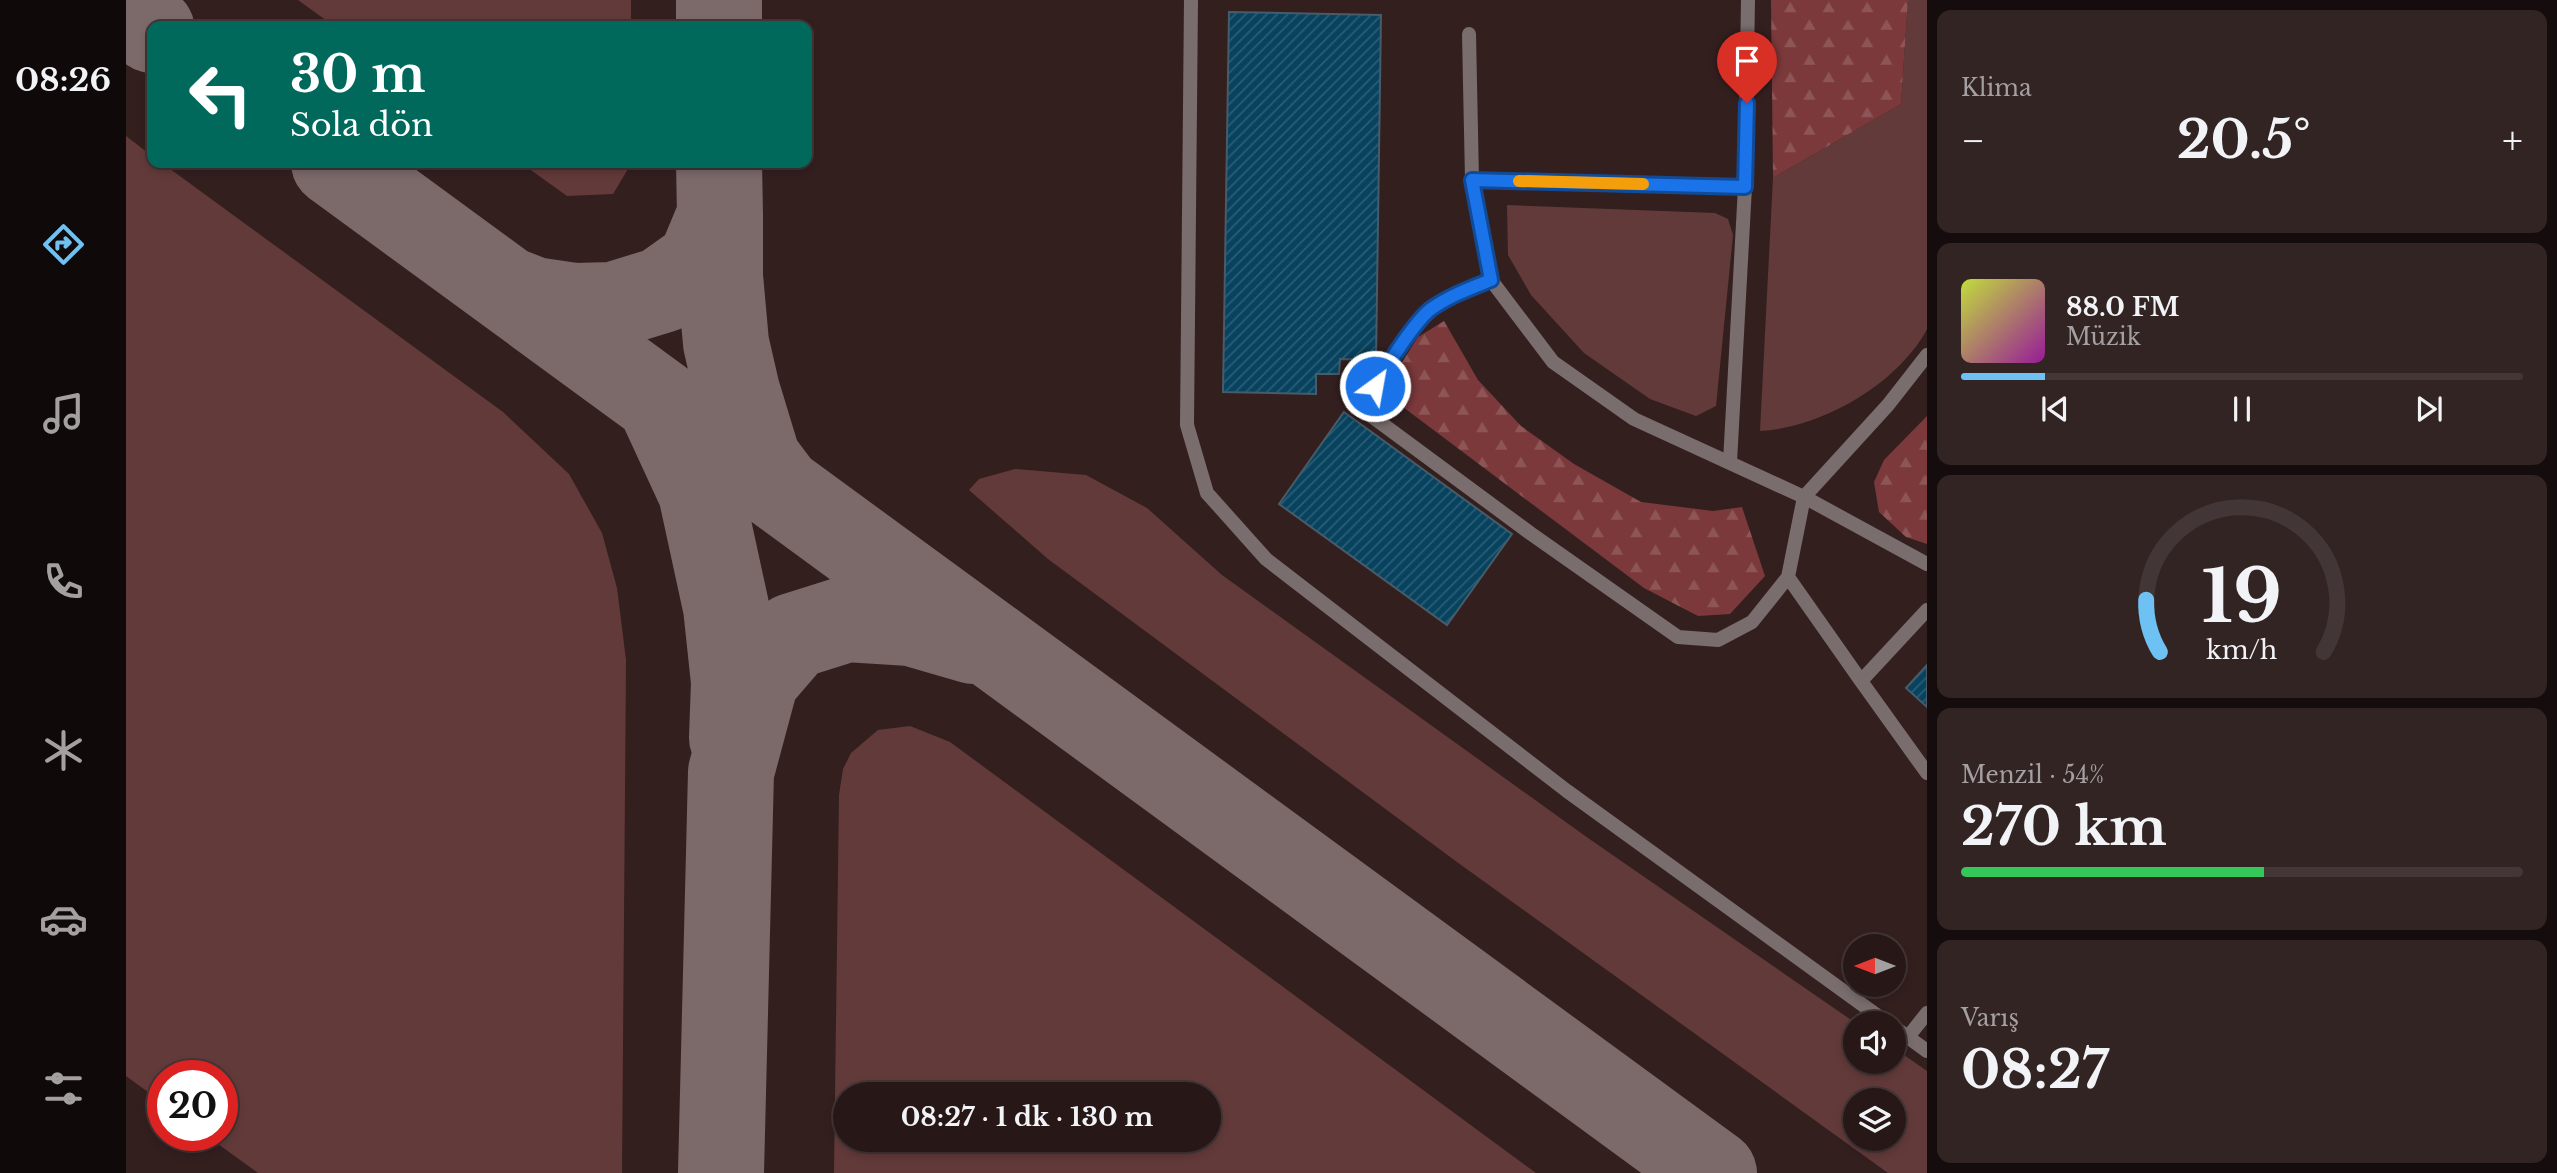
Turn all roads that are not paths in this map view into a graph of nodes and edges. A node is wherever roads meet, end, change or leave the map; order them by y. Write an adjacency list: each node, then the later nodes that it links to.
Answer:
1 (1191, 0): 15 (lane)
2 (1748, 0): 5 (lane)
3 (1469, 34): 4 (lane)
4 (1472, 180): 5 (lane); 6 (lane)
5 (1745, 187): 8 (lane)
6 (1491, 280): 8 (lane); 11 (lane)
7 (1927, 355): 9 (lane)
8 (1730, 462): 9 (lane)
9 (1804, 497): 10 (lane); 11 (lane)
10 (1927, 564)
11 (1788, 577): 13 (lane)
12 (1927, 610): 13 (lane)
13 (1861, 681): 14 (lane)
14 (1927, 773)
15 (1872, 1011)
16 (1927, 1013): 17 (lane)
17 (1908, 1037): 18 (lane)
18 (1927, 1051)

